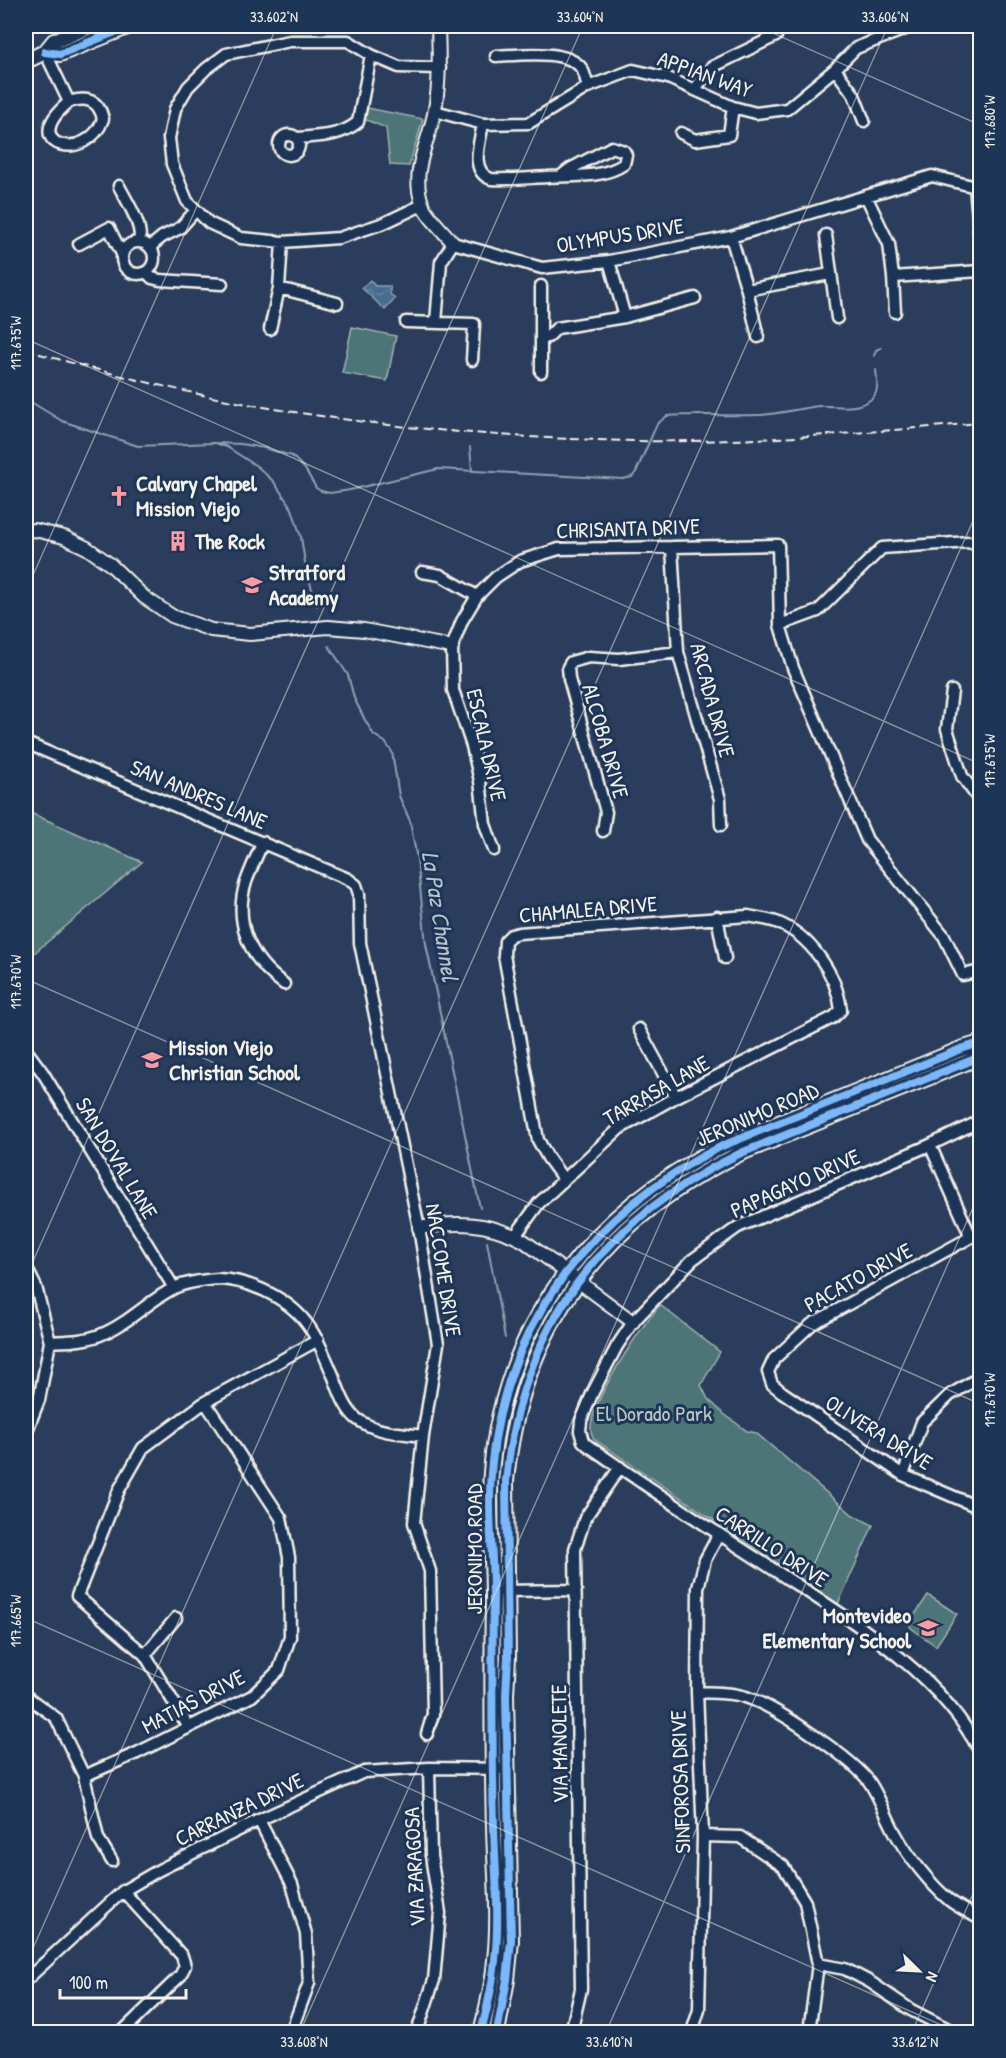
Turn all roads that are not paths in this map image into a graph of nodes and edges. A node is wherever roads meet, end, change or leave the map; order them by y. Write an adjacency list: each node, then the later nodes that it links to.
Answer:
1 (90, 26): 6 (main road)
2 (130, 26): 6 (main road)
3 (438, 26): 10 (street)
4 (913, 26): 11 (street, APPIAN WAY)
5 (776, 36): 13 (street)
6 (45, 52): 9 (main road); 14 (street)
7 (371, 55): 10 (street); 20 (street); 26 (street)
8 (496, 56): 12 (street)
9 (26, 61)
10 (440, 68): 16 (street)
11 (836, 69): 15 (street, APPIAN WAY); 17 (street)
12 (588, 87): 13 (street, APPIAN WAY); 18 (street, APPIAN WAY)
13 (695, 89): 15 (street, APPIAN WAY)
14 (69, 102): 14 (street)
15 (733, 107): 19 (street)
16 (435, 111): 18 (street, APPIAN WAY); 25 (street)
17 (864, 121)
18 (483, 124): 21 (street)
19 (681, 134)
20 (297, 138)
21 (561, 176): 21 (street)
22 (119, 186): 29 (street)
23 (978, 187): 24 (street, OLYMPUS DRIVE); 31 (street)
24 (866, 196): 28 (street, OLYMPUS DRIVE); 40 (street)
25 (422, 205): 30 (street); 32 (street)
26 (196, 210): 30 (street); 34 (street)
27 (826, 235): 39 (street)
28 (731, 237): 36 (street, OLYMPUS DRIVE); 44 (street)
29 (139, 241): 34 (street); 35 (street)
30 (282, 242): 43 (street)
31 (981, 242)
32 (453, 243): 36 (street, OLYMPUS DRIVE); 52 (street)
33 (79, 244): 35 (street)
34 (150, 247): 38 (street)
35 (122, 254): 38 (street)
36 (609, 261): 48 (street)
37 (981, 271): 40 (street)
38 (146, 272): 41 (street)
39 (831, 274): 44 (street); 49 (street)
40 (893, 277): 47 (street)
41 (222, 284)
42 (541, 286): 50 (street)
43 (279, 288): 46 (street); 54 (street)
44 (747, 290): 56 (street)
45 (695, 298): 48 (street)
46 (337, 303)
47 (895, 312)
48 (625, 317): 53 (street)
49 (837, 318)
50 (541, 320): 53 (street); 55 (street)
51 (405, 322): 52 (street)
52 (436, 322): 57 (street)
53 (557, 328): 55 (street)
54 (270, 329)
55 (541, 337): 58 (street)
56 (758, 338)
57 (472, 360)
58 (541, 372)
59 (26, 531): 65 (street)
60 (981, 546): 64 (street)
61 (672, 547): 63 (street, CHRISANTA DRIVE); 64 (street, CHRISANTA DRIVE); 66 (street, ARCADA DRIVE)
62 (423, 572): 63 (street)
63 (477, 596): 65 (street, CHRISANTA DRIVE)
64 (780, 625): 77 (street, CHRISANTA DRIVE)
65 (452, 647): 73 (street, ESCALA DRIVE)
66 (678, 652): 70 (street, ARCADA DRIVE); 71 (street, ALCOBA DRIVE)
67 (952, 692): 69 (street)
68 (26, 743): 72 (street, SAN ANDRES LANE)
69 (981, 801)
70 (721, 825)
71 (603, 831)
72 (263, 842): 74 (street, SAN ANDRES LANE); 78 (street)
73 (494, 850)
74 (356, 885): 88 (street, NACCOME DRIVE)
75 (717, 917): 76 (street); 79 (street, CHAMALEA DRIVE); 87 (street, CHAMALEA DRIVE)
76 (725, 958)
77 (981, 971)
78 (284, 984)
79 (842, 1010): 84 (street, TARRASA LANE)
80 (639, 1029): 84 (street)
81 (981, 1043): 92 (main road, JERONIMO ROAD)
82 (26, 1050): 94 (street, SAN DOVAL LANE)
83 (981, 1057): 93 (main road, JERONIMO ROAD)
84 (676, 1097): 87 (street, TARRASA LANE)
85 (981, 1121): 86 (street, PAPAGAYO DRIVE)
86 (930, 1145): 89 (street); 95 (street, PAPAGAYO DRIVE)
87 (564, 1180): 90 (street, TARRASA LANE)
88 (419, 1228): 90 (street); 102 (street, NACCOME DRIVE)
89 (976, 1235): 98 (street, PACATO DRIVE)
90 (515, 1236): 92 (street)
91 (26, 1267): 97 (street)
92 (566, 1272): 93 (street); 109 (main road, JERONIMO ROAD)
93 (578, 1282): 95 (street); 110 (main road, JERONIMO ROAD)
94 (174, 1288): 96 (street); 97 (street)
95 (633, 1322): 103 (street, PAPAGAYO DRIVE)
96 (318, 1340): 100 (street); 102 (street)
97 (51, 1342): 101 (street)
98 (768, 1372): 105 (street, OLIVERA DRIVE)
99 (981, 1377): 105 (street)
100 (206, 1402): 112 (street); 115 (street, MATIAS DRIVE)
101 (26, 1433)
102 (423, 1436): 116 (street, NACCOME DRIVE)
103 (581, 1436): 104 (street, CARRILLO DRIVE)
104 (620, 1467): 107 (street, CARRILLO DRIVE); 108 (street, VIA MANOLETE)
105 (903, 1475): 106 (street, OLIVERA DRIVE)
106 (981, 1508)
107 (719, 1534): 113 (street, SINFOROSA DRIVE); 117 (street, CARRILLO DRIVE)
108 (576, 1590): 110 (street); 134 (street, VIA MANOLETE)
109 (493, 1592): 110 (street); 119 (main road, JERONIMO ROAD)
110 (507, 1592): 120 (main road, JERONIMO ROAD)
111 (176, 1618): 112 (street)
112 (145, 1655): 115 (street)
113 (697, 1692): 123 (street, SINFOROSA DRIVE); 126 (street)
114 (26, 1696): 121 (street)
115 (188, 1726): 121 (street, MATIAS DRIVE)
116 (427, 1734)
117 (981, 1752)
118 (429, 1768): 119 (street, CARRANZA DRIVE); 122 (street, CARRANZA DRIVE); 131 (street, VIA ZARAGOSA)
119 (493, 1769): 120 (street, CARRANZA DRIVE); 132 (main road, JERONIMO ROAD)
120 (508, 1769): 133 (main road, JERONIMO ROAD)
121 (84, 1776): 124 (street)
122 (259, 1820): 125 (street, CARRANZA DRIVE); 130 (street)
123 (703, 1836): 127 (street); 135 (street, SINFOROSA DRIVE)
124 (112, 1861)
125 (123, 1891): 128 (street, CARRANZA DRIVE); 129 (street)
126 (981, 1919)
127 (818, 1964): 136 (street); 137 (street)
128 (26, 1980)
129 (122, 2032)
130 (291, 2032)
131 (417, 2032)
132 (481, 2032)
133 (497, 2032)
134 (572, 2032)
135 (692, 2032)
136 (809, 2032)
137 (954, 2032)

